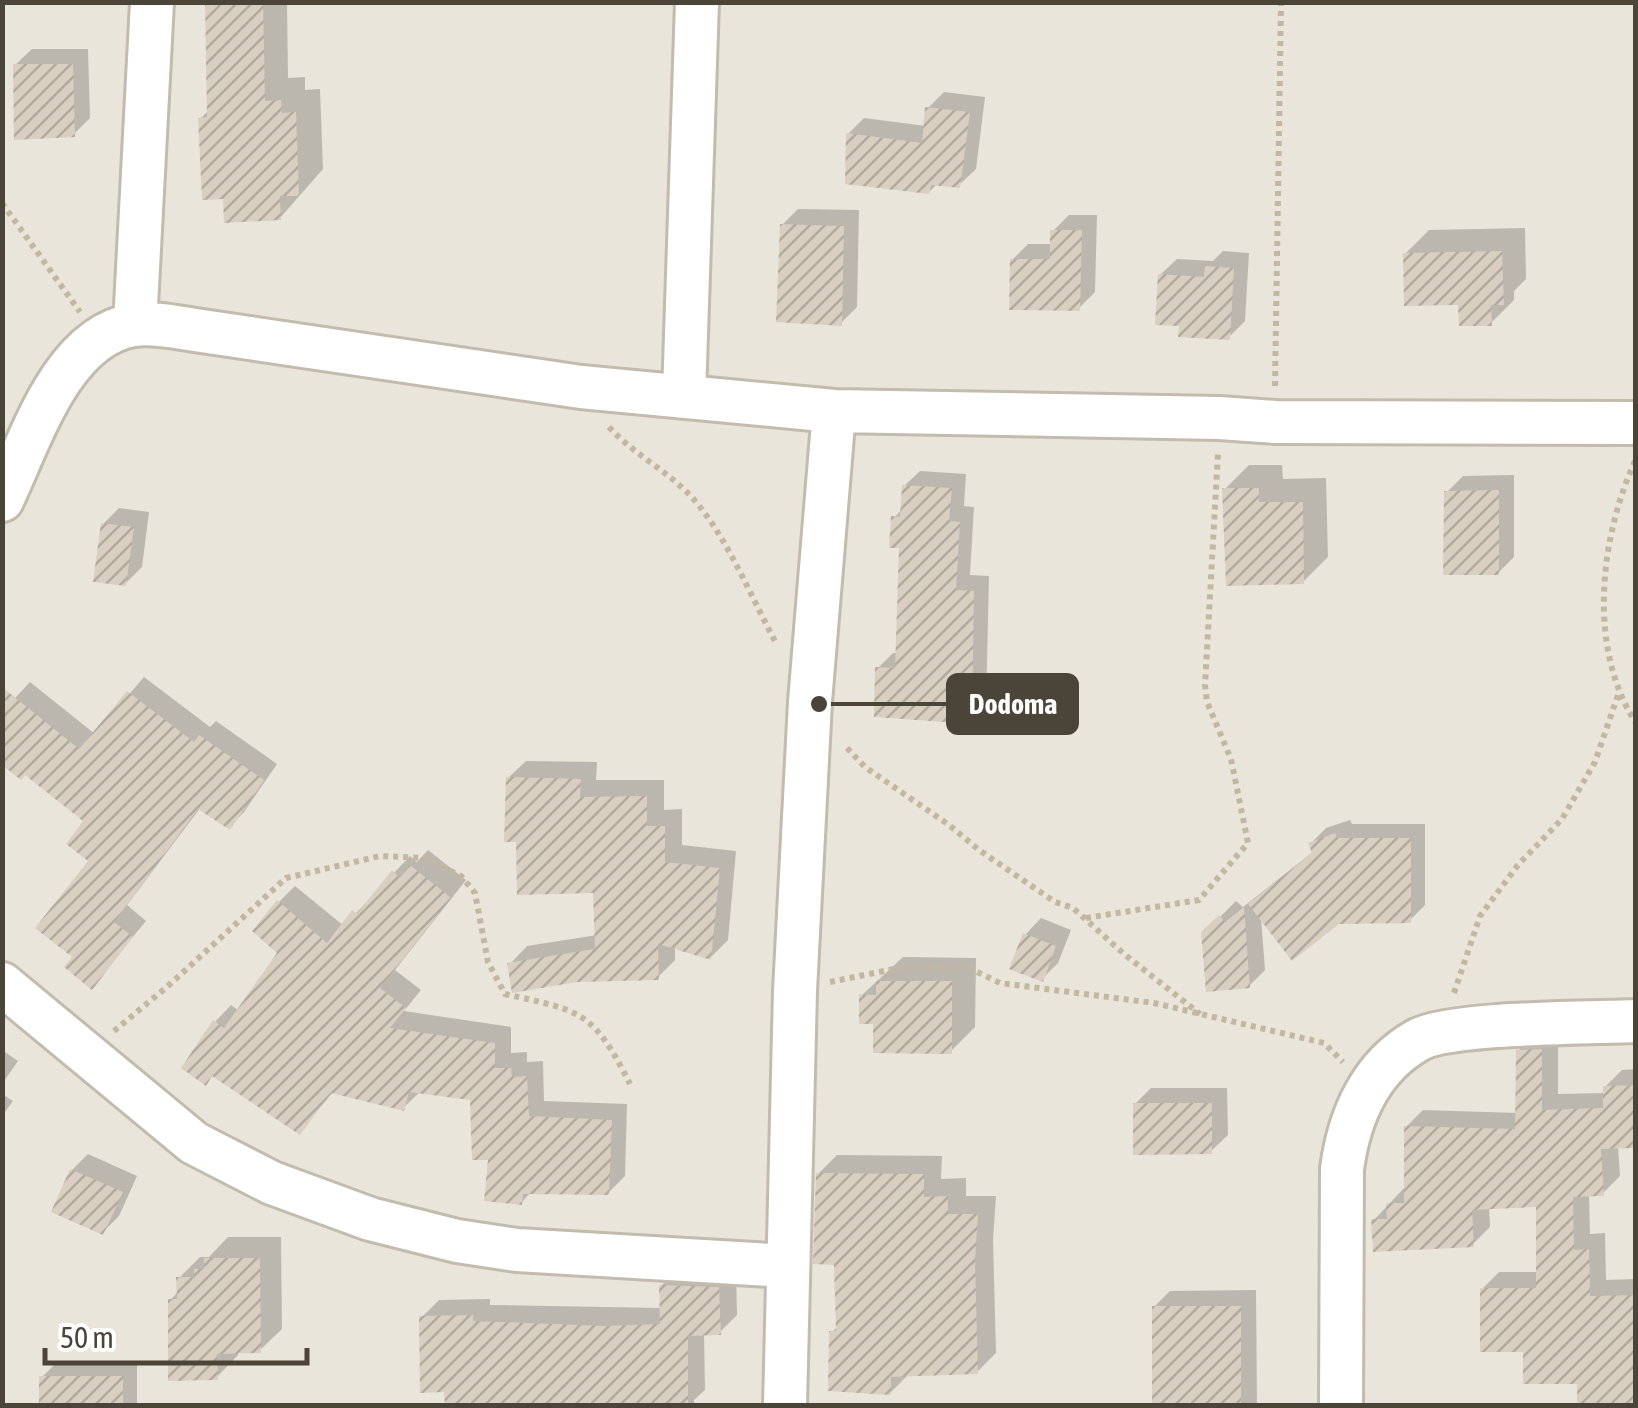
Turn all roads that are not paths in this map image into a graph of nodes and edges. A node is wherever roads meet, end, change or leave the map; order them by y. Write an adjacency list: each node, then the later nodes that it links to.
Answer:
1 (152, 2): 3 (street)
2 (697, 2): 4 (street)
3 (117, 330): 4 (street); 7 (street)
4 (684, 395): 5 (street)
5 (834, 412): 6 (street); 10 (street)
6 (1636, 422)
7 (2, 500)
8 (2, 984): 10 (street)
9 (1636, 1021): 12 (street)
10 (787, 1266): 11 (street)
11 (785, 1406)
12 (1341, 1406)

